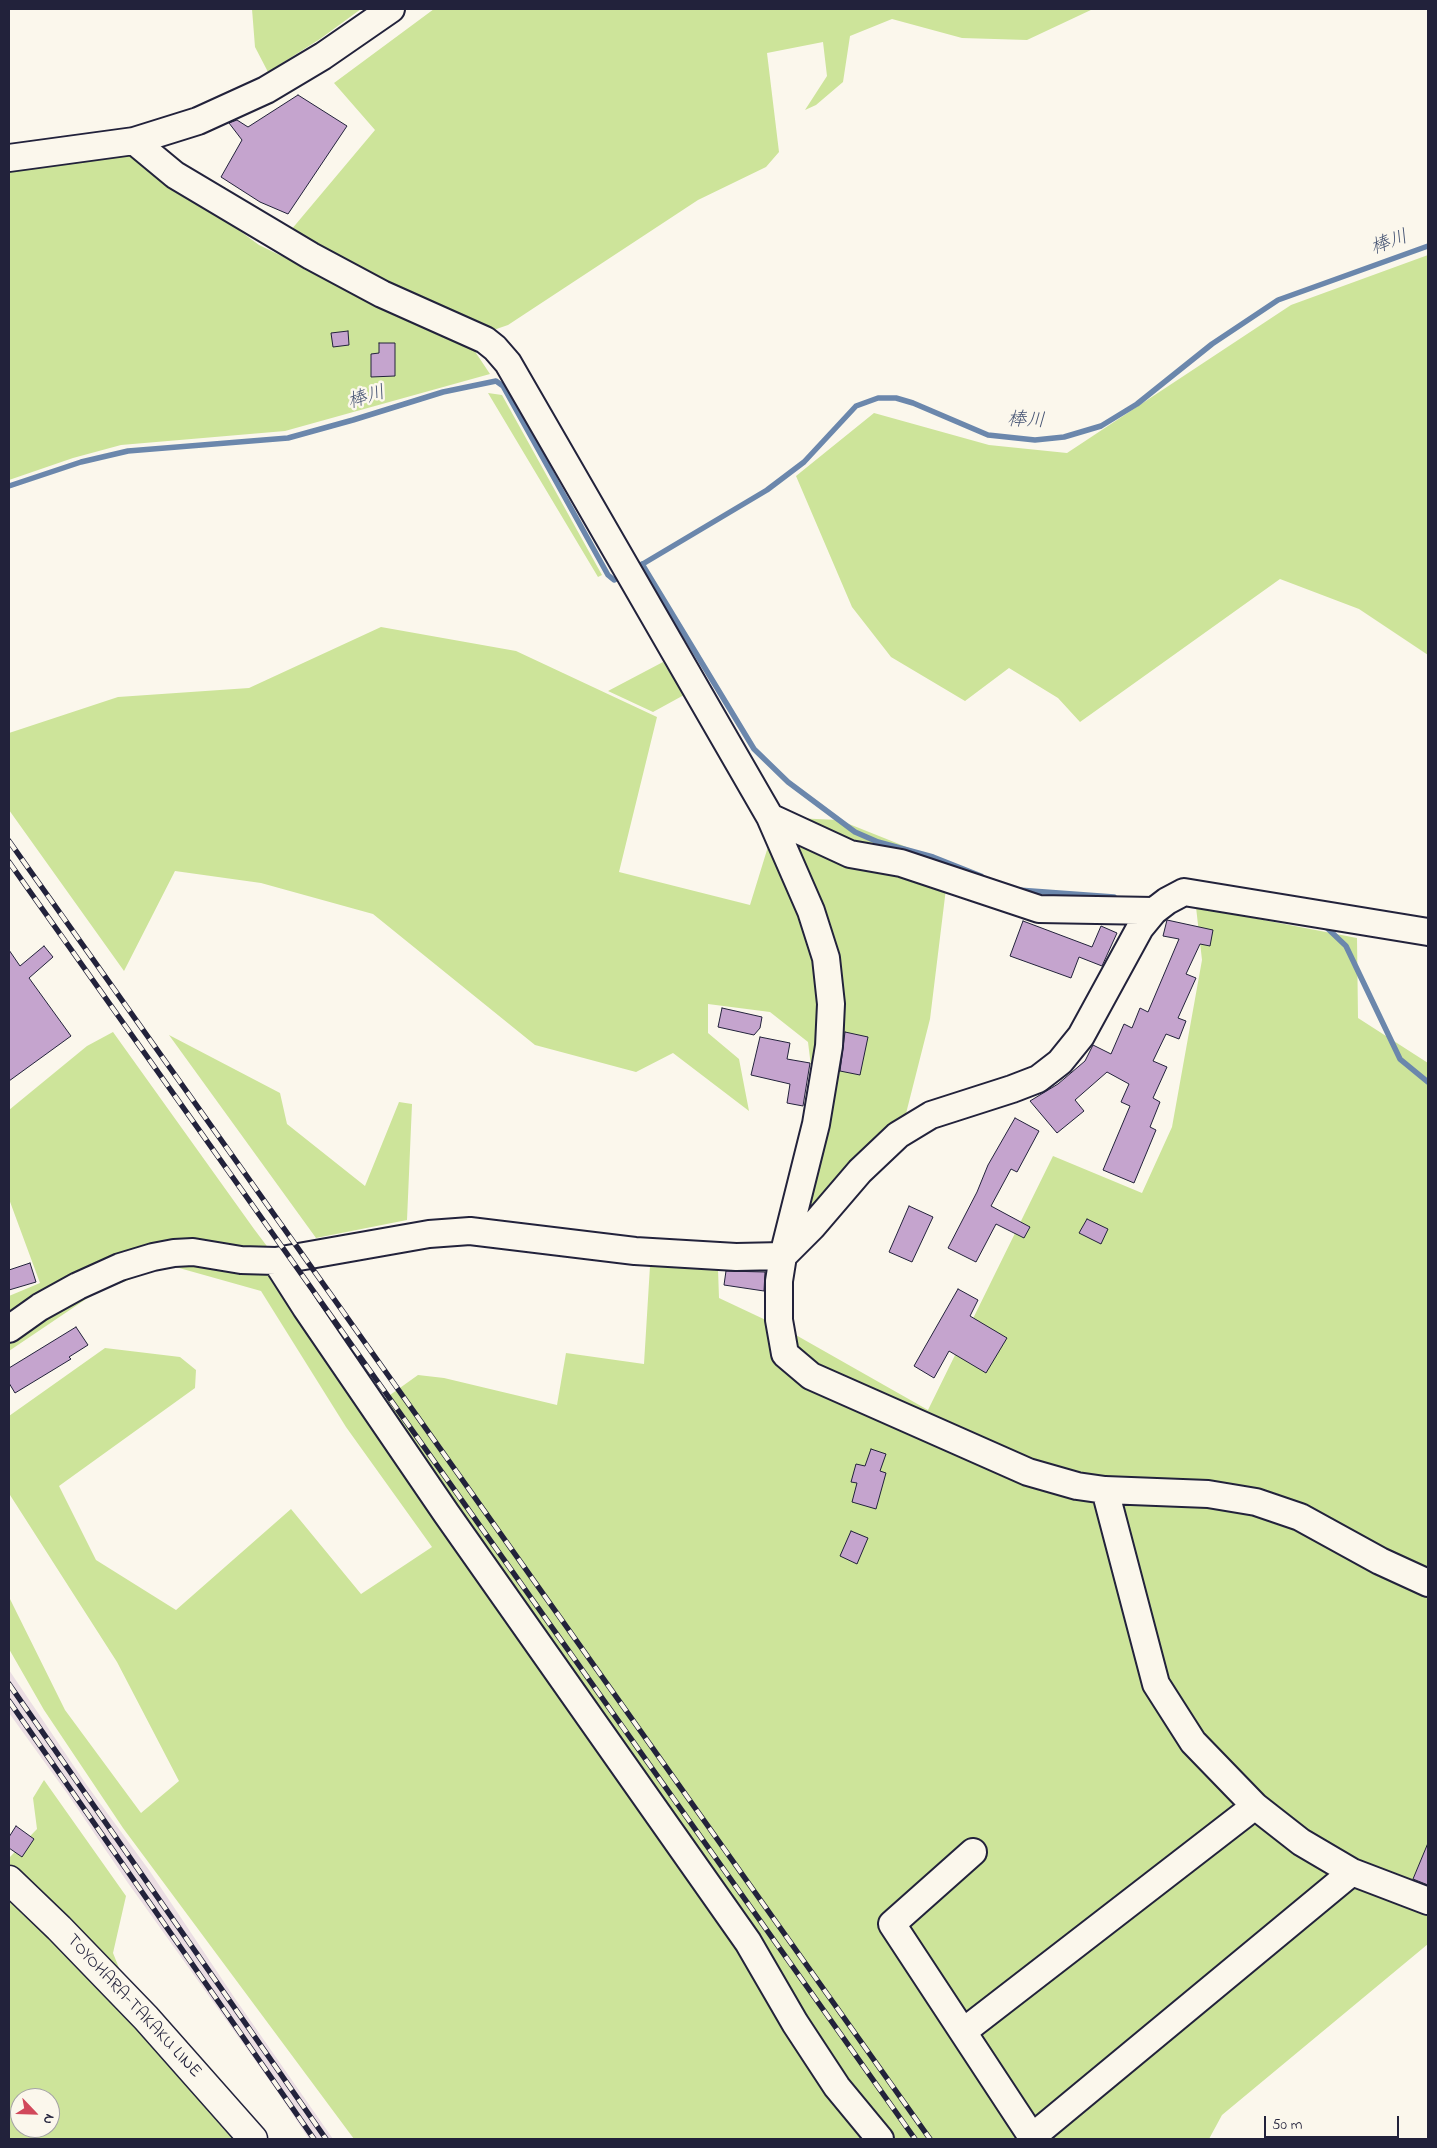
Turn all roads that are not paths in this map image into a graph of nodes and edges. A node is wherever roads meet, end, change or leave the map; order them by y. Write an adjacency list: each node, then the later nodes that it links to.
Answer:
1 (391, 9): 2 (street)
2 (134, 141): 3 (street); 4 (street)
3 (9, 158)
4 (770, 817): 5 (street); 7 (street)
5 (1154, 911): 6 (street); 7 (street)
6 (1428, 932)
7 (783, 1256): 8 (street); 10 (street)
8 (276, 1261): 9 (street); 19 (street)
9 (9, 1329)
10 (1105, 1490): 11 (street); 12 (street)
11 (1428, 1583)
12 (1255, 1806): 14 (street); 17 (street)
13 (973, 1852): 17 (street)
14 (1352, 1872): 16 (street); 17 (street)
15 (9, 1880): 18 (main road, TOYOHARA-TAKAKU LINE)
16 (1428, 1901)
17 (964, 2031)
18 (253, 2139)
19 (880, 2139)

